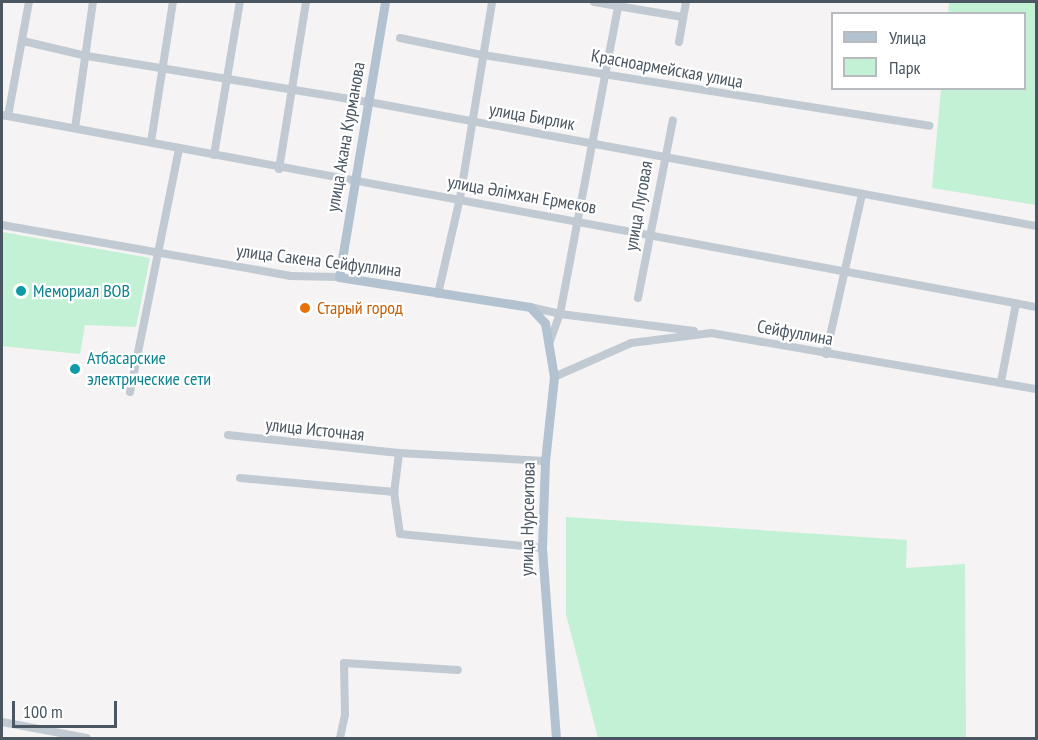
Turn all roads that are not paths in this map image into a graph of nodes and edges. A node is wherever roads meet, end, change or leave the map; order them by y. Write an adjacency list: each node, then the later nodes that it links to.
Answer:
1 (29, 2): 13 (street)
2 (93, 2): 16 (street)
3 (172, 2): 17 (street)
4 (240, 2): 19 (street)
5 (306, 2): 20 (street)
6 (385, 2): 21 (main road, улица Акана Курманова)
7 (492, 2): 15 (street)
8 (594, 2): 10 (street)
9 (686, 2): 11 (street)
10 (619, 3): 11 (street); 18 (street)
11 (683, 17): 14 (street)
12 (399, 38): 15 (street, Красноармейская улица)
13 (23, 41): 16 (street, улица Бирлик); 22 (street)
14 (679, 42)
15 (483, 55): 18 (street, Красноармейская улица); 24 (street)
16 (87, 56): 17 (street, улица Бирлик); 26 (street)
17 (164, 69): 19 (street, улица Бирлик); 27 (street)
18 (605, 73): 25 (street, Красноармейская улица); 28 (street)
19 (228, 81): 20 (street, улица Бирлик); 30 (street)
20 (291, 92): 21 (street, улица Бирлик); 32 (street)
21 (369, 102): 24 (street, улица Бирлик); 33 (main road, улица Акана Курманова)
22 (5, 116): 26 (street, улица Әлімхан Ермеков)
23 (673, 120): 31 (street, улица Луговая)
24 (472, 122): 28 (street, улица Бирлик); 35 (street)
25 (929, 126)
26 (75, 128): 27 (street, улица Әлімхан Ермеков)
27 (151, 142): 29 (street, улица Әлімхан Ермеков)
28 (592, 142): 31 (street, улица Бирлик); 36 (street)
29 (179, 148): 30 (street, улица Әлімхан Ермеков); 40 (street)
30 (214, 155): 32 (street, улица Әлімхан Ермеков)
31 (663, 158): 34 (street, улица Бирлик); 39 (street, улица Луговая)
32 (279, 169): 33 (street, улица Әлімхан Ермеков)
33 (354, 182): 35 (street, улица Әлімхан Ермеков); 42 (main road, улица Акана Курманова)
34 (862, 194): 38 (street, улица Бирлик); 41 (street)
35 (460, 198): 36 (street, улица Әлімхан Ермеков); 43 (street)
36 (577, 219): 39 (street, улица Әлімхан Ермеков); 48 (street)
37 (2, 225): 40 (street, улица Сакена Сейфуллина)
38 (1036, 226)
39 (651, 235): 41 (street, улица Әлімхан Ермеков); 44 (street, улица Луговая)
40 (156, 253): 42 (street, улица Сакена Сейфуллина); 55 (street)
41 (845, 272): 45 (street, улица Әлімхан Ермеков); 51 (street)
42 (339, 278): 43 (main road, улица Сакена Сейфуллина)
43 (438, 294): 46 (main road, улица Сакена Сейфуллина)
44 (638, 298)
45 (1016, 303): 47 (street, улица Әлімхан Ермеков); 53 (street)
46 (530, 307): 48 (street, улица Сакена Сейфуллина); 50 (main road, улица Нурсеитова)
47 (1036, 307)
48 (560, 314): 49 (street, улица Сакена Сейфуллина); 50 (street)
49 (711, 333): 51 (street, Сейфуллина); 52 (street, Сейфуллина)
50 (550, 340): 52 (main road, улица Нурсеитова)
51 (826, 354): 53 (street, Сейфуллина)
52 (554, 377): 58 (main road, улица Нурсеитова)
53 (1001, 382): 54 (street, Сейфуллина)
54 (1036, 388)
55 (130, 392)
56 (228, 435): 57 (street, улица Источная)
57 (399, 453): 58 (street, улица Источная); 60 (street)
58 (545, 461): 61 (main road, улица Нурсеитова)
59 (240, 478): 60 (street)
60 (394, 492): 61 (street)
61 (542, 548): 67 (main road, улица Нурсеитова)
62 (458, 670): 66 (street)
63 (2, 722): 64 (street)
64 (68, 737): 65 (street)
65 (87, 738)
66 (340, 738)
67 (556, 738)

